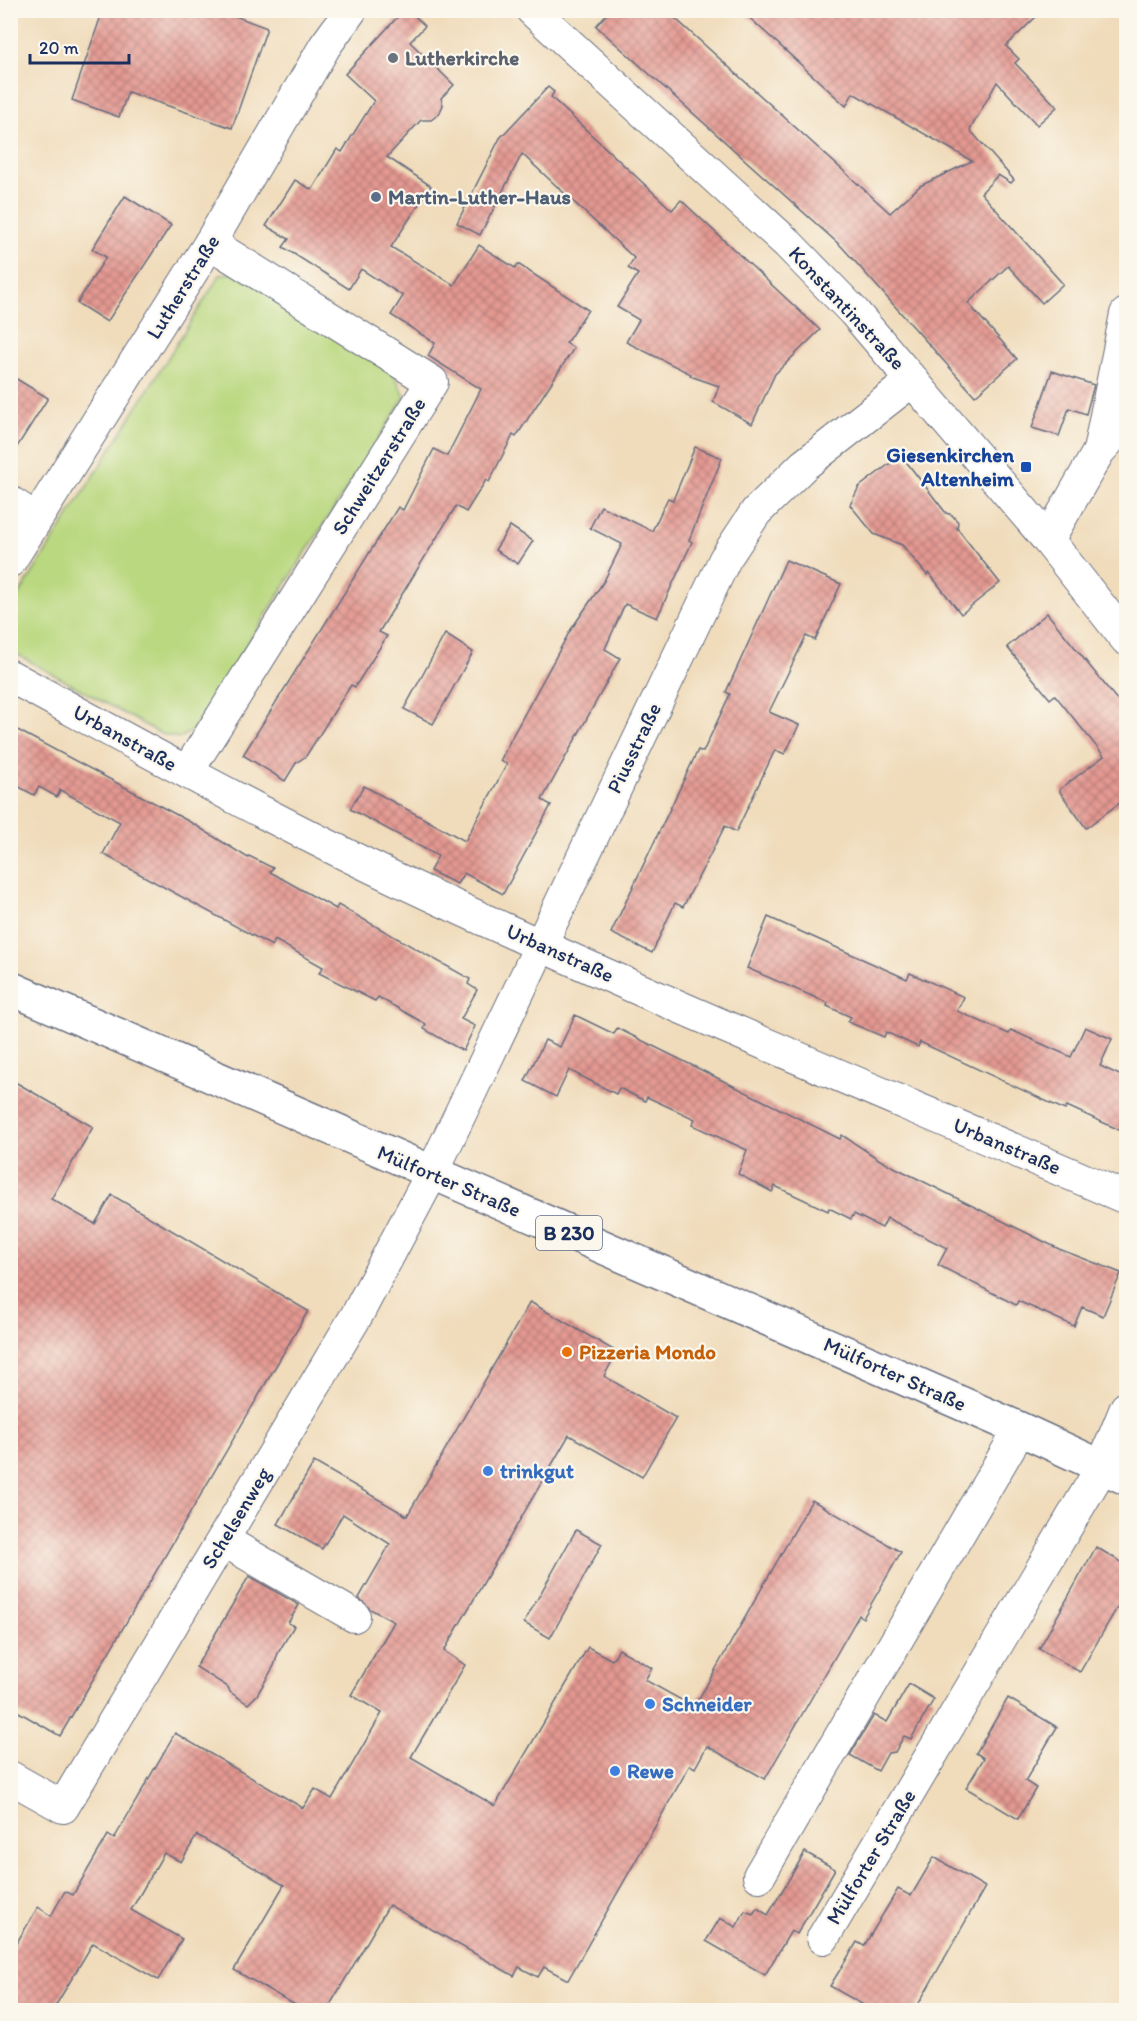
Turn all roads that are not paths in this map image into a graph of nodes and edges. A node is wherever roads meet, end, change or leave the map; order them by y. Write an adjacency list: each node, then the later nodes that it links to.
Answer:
1 (351, 10): 3 (street, Lutherstraße)
2 (532, 10): 5 (street, Konstantinstraße)
3 (210, 243): 9 (street, Lutherstraße); 15 (street, Schweitzerstraße)
4 (1126, 314): 7 (street)
5 (913, 380): 10 (street, Konstantinstraße); 16 (street, Piusstraße)
6 (1126, 422): 7 (street)
7 (1099, 452): 10 (street)
8 (10, 502): 9 (street)
9 (36, 519): 11 (street, Lutherstraße)
10 (1048, 540): 12 (street, Konstantinstraße)
11 (10, 561)
12 (1116, 601): 13 (street, Konstantinstraße)
13 (1126, 639)
14 (10, 676): 15 (street, Urbanstraße)
15 (187, 772): 16 (street, Urbanstraße)
16 (540, 945): 18 (street, Piusstraße); 19 (street, Urbanstraße)
17 (10, 988): 18 (main road, Mülforter Straße / B 230)
18 (432, 1173): 21 (main road, Mülforter Straße / B 230); 23 (street, Schelsenweg)
19 (1126, 1197)
20 (1126, 1408): 22 (street)
21 (1020, 1429): 22 (main road, Mülforter Straße / B 230); 26 (street)
22 (1114, 1473): 27 (street, Mülforter Straße)
23 (223, 1540): 24 (street); 25 (street, Schelsenweg)
24 (354, 1616)
25 (10, 1777)
26 (759, 1876)
27 (824, 1938)

